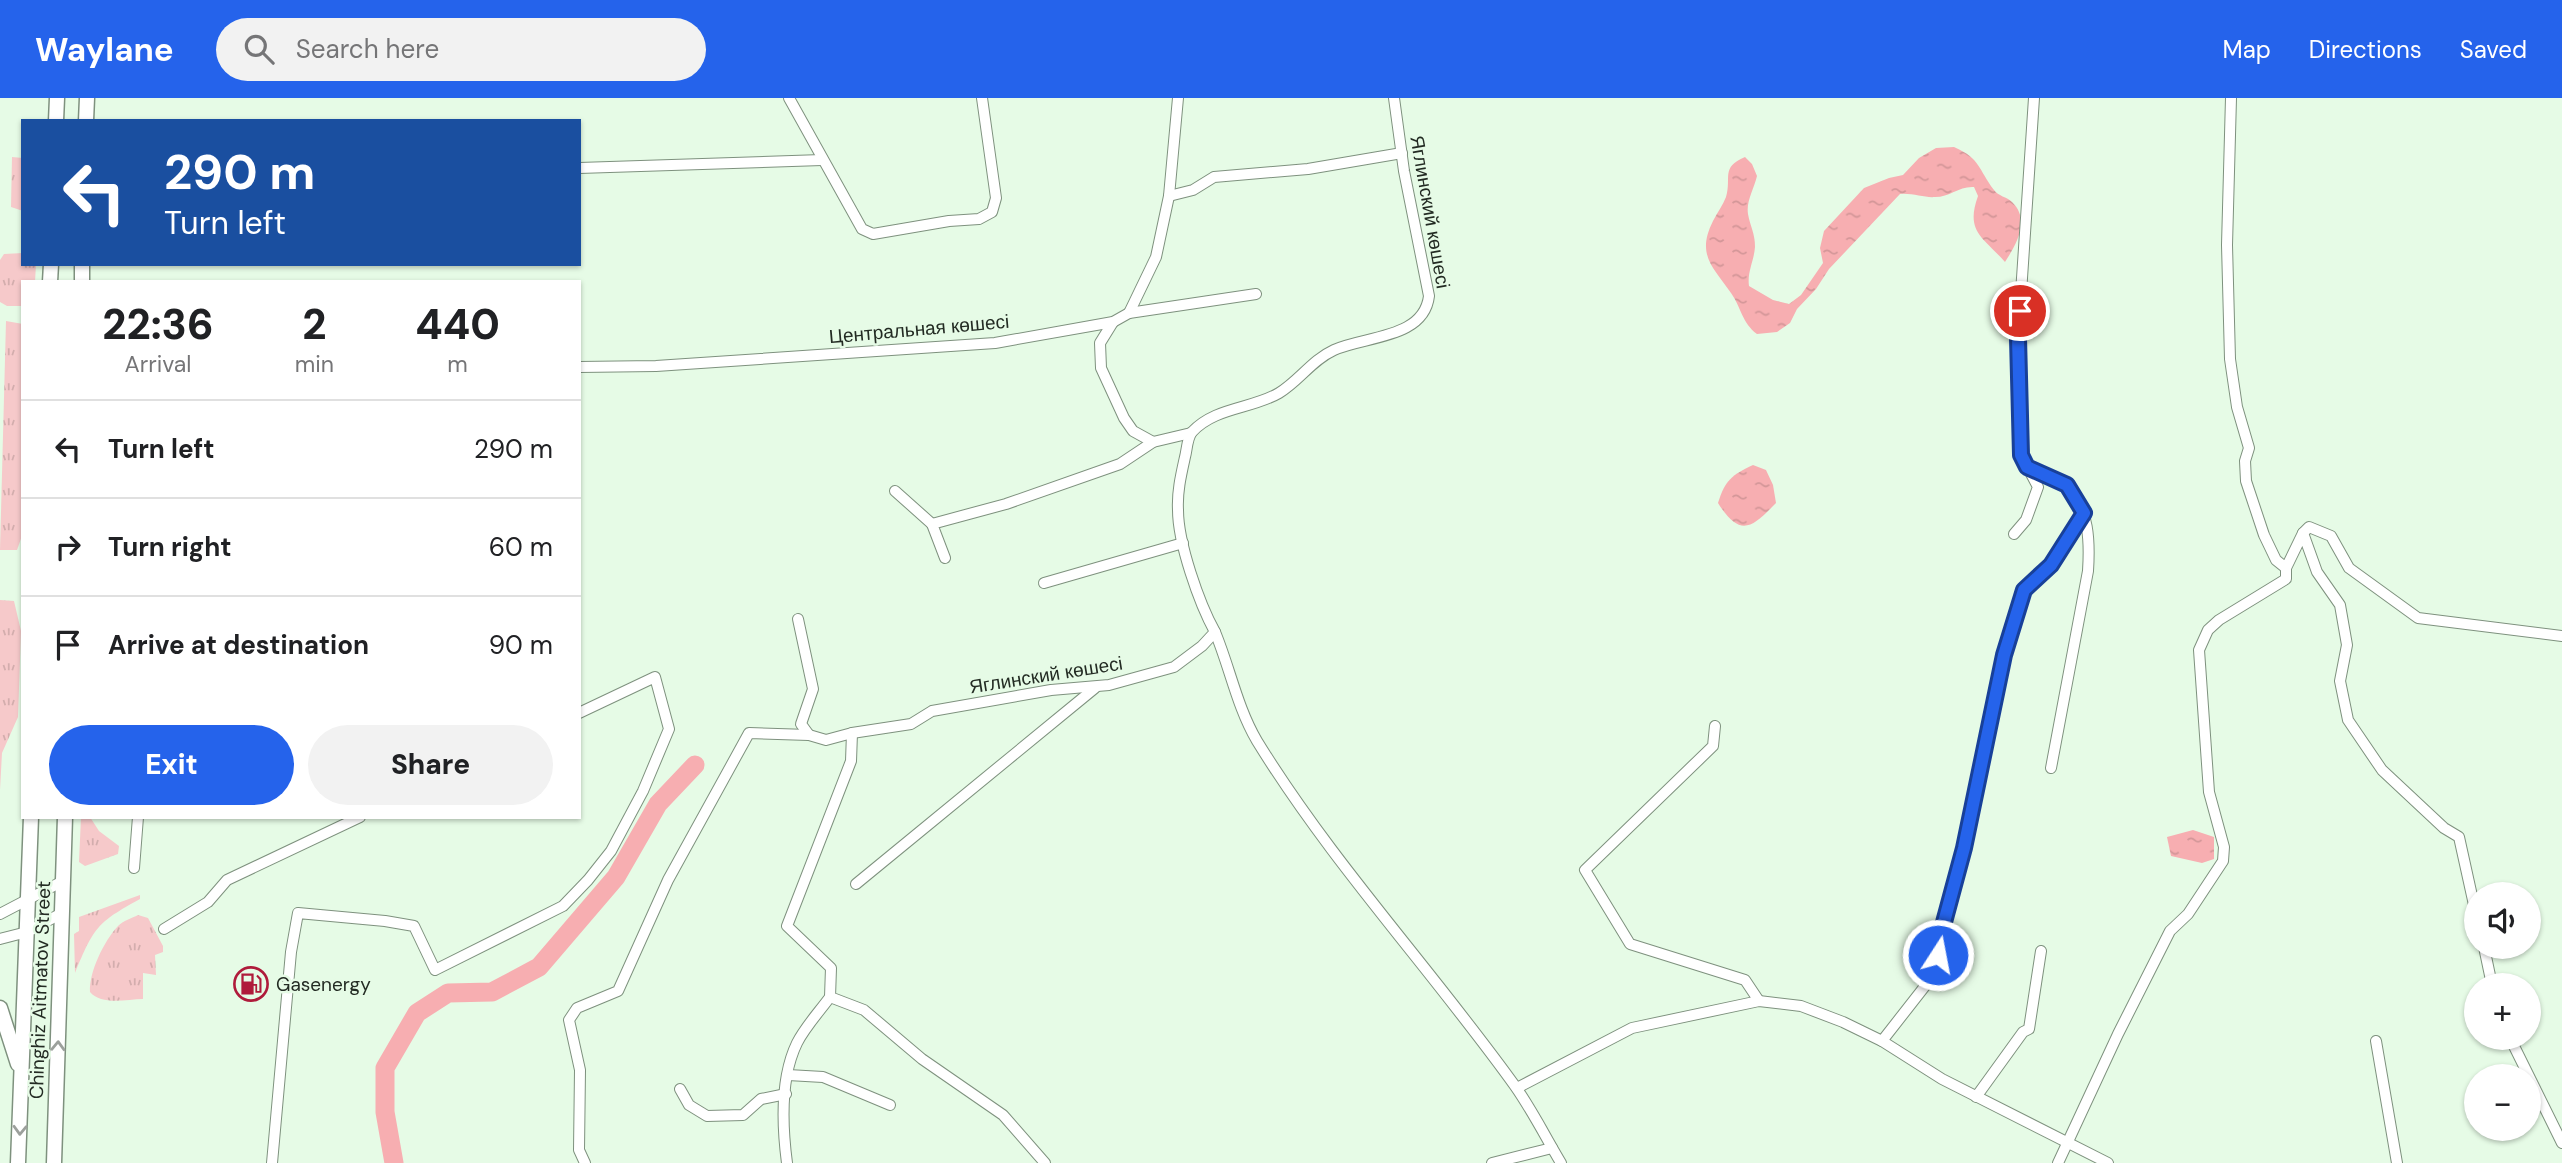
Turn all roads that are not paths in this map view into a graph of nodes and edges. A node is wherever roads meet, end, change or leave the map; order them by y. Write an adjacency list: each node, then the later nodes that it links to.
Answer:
1 (57, 98): 9 (main road)
2 (87, 98): 10 (main road)
3 (789, 98): 12 (street)
4 (982, 98): 12 (street)
5 (1178, 98): 14 (street)
6 (1394, 98): 11 (street, Яглинский көшесі)
7 (2034, 98): 21 (street)
8 (2231, 98): 29 (street)
9 (56, 119)
10 (86, 119)
11 (1402, 153): 14 (street); 19 (street, Яглинский көшесі)
12 (822, 160): 13 (street)
13 (581, 168)
14 (1169, 196): 16 (street)
15 (1256, 294): 16 (street, Центральная көшесі)
16 (1129, 313): 17 (street, Центральная көшесі)
17 (1113, 321): 18 (street, Центральная көшесі); 20 (street)
18 (581, 367)
19 (1191, 433): 20 (street, Яглинский көшесі); 27 (street)
20 (1153, 443): 24 (street, Яглинский көшесі)
21 (2027, 467): 23 (street); 26 (street)
22 (895, 491): 24 (street)
23 (2084, 513): 39 (street); 58 (street)
24 (932, 524): 28 (street)
25 (2303, 533): 29 (street); 33 (street); 46 (street)
26 (2014, 534)
27 (1183, 543): 30 (street); 32 (street)
28 (945, 558)
29 (2286, 568): 68 (street)
30 (1044, 583)
31 (798, 619): 38 (street)
32 (1215, 632): 34 (street, Яглинский көшесі); 63 (street)
33 (2562, 636)
34 (1095, 688): 37 (street, Яглинский көшесі); 47 (street)
35 (581, 712): 73 (street)
36 (1715, 726): 56 (street)
37 (852, 733): 38 (street, Яглинский көшесі); 55 (street)
38 (809, 735): 74 (street, Яглинский көшесі)
39 (2051, 768)
40 (31, 819): 48 (main road, Chinghiz Aitmatov Street)
41 (65, 819): 45 (main road, Chinghiz Aitmatov Street)
42 (138, 819): 44 (street)
43 (356, 819): 51 (street)
44 (134, 868)
45 (63, 881): 48 (street); 49 (main road, Chinghiz Aitmatov Street)
46 (2469, 882)
47 (856, 884)
48 (28, 901): 50 (street); 52 (main road, Chinghiz Aitmatov Street)
49 (62, 913): 52 (street); 72 (main road, Chinghiz Aitmatov Street, one-way to 49)
50 (0, 914)
51 (164, 929)
52 (27, 932): 53 (street); 61 (main road, Chinghiz Aitmatov Street)
53 (0, 939)
54 (2041, 951): 66 (street)
55 (830, 998): 62 (street); 76 (street)
56 (1759, 1000): 58 (street); 63 (street)
57 (0, 1009): 61 (main road)
58 (1882, 1041): 66 (street)
59 (2376, 1041): 81 (street)
60 (2516, 1050): 69 (street)
61 (22, 1075): 71 (main road, Chinghiz Aitmatov Street, one-way to 71)
62 (788, 1075): 65 (street); 67 (street)
63 (1517, 1088): 70 (street)
64 (680, 1089): 65 (street)
65 (786, 1094): 75 (street)
66 (1976, 1097): 68 (street)
67 (890, 1105)
68 (2066, 1143): 79 (street); 80 (street)
69 (2562, 1143)
70 (1552, 1148): 77 (street); 78 (street)
71 (18, 1163)
72 (54, 1163)
73 (272, 1163)
74 (585, 1163)
75 (787, 1163)
76 (1045, 1163)
77 (1492, 1163)
78 (1561, 1163)
79 (2058, 1163)
80 (2108, 1163)
81 (2397, 1163)

